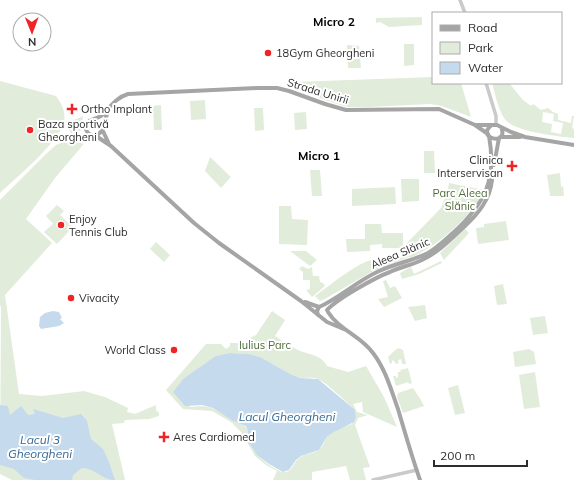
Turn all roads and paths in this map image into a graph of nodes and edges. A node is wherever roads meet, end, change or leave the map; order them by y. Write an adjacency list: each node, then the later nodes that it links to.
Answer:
1 (460, 0): 2 (street)
2 (464, 12)
3 (486, 84): 7 (street)
4 (109, 108): 5 (main road, Strada Unirii); 6 (main road, Strada Unirii); 8 (main road)
5 (94, 119): 8 (main road); 10 (main road)
6 (475, 125): 7 (main road, Strada Unirii); 9 (main road, Strada Unirii)
7 (496, 125): 9 (main road); 11 (main road); 12 (main road)
8 (102, 128): 10 (main road); 14 (main road)
9 (488, 135): 12 (main road); 16 (main road, Aleea Slănic)
10 (96, 136): 14 (main road)
11 (525, 137): 12 (main road); 13 (main road)
12 (500, 138): 17 (main road, Aleea Slănic)
13 (574, 145)
14 (110, 146): 15 (main road)
15 (301, 301): 16 (main road); 18 (main road)
16 (320, 307): 17 (main road); 18 (main road)
17 (328, 311): 18 (main road); 19 (main road)
18 (319, 316): 19 (main road)
19 (346, 330): 20 (main road)
20 (417, 470): 21 (street); 22 (main road)
21 (373, 480)
22 (420, 480)

